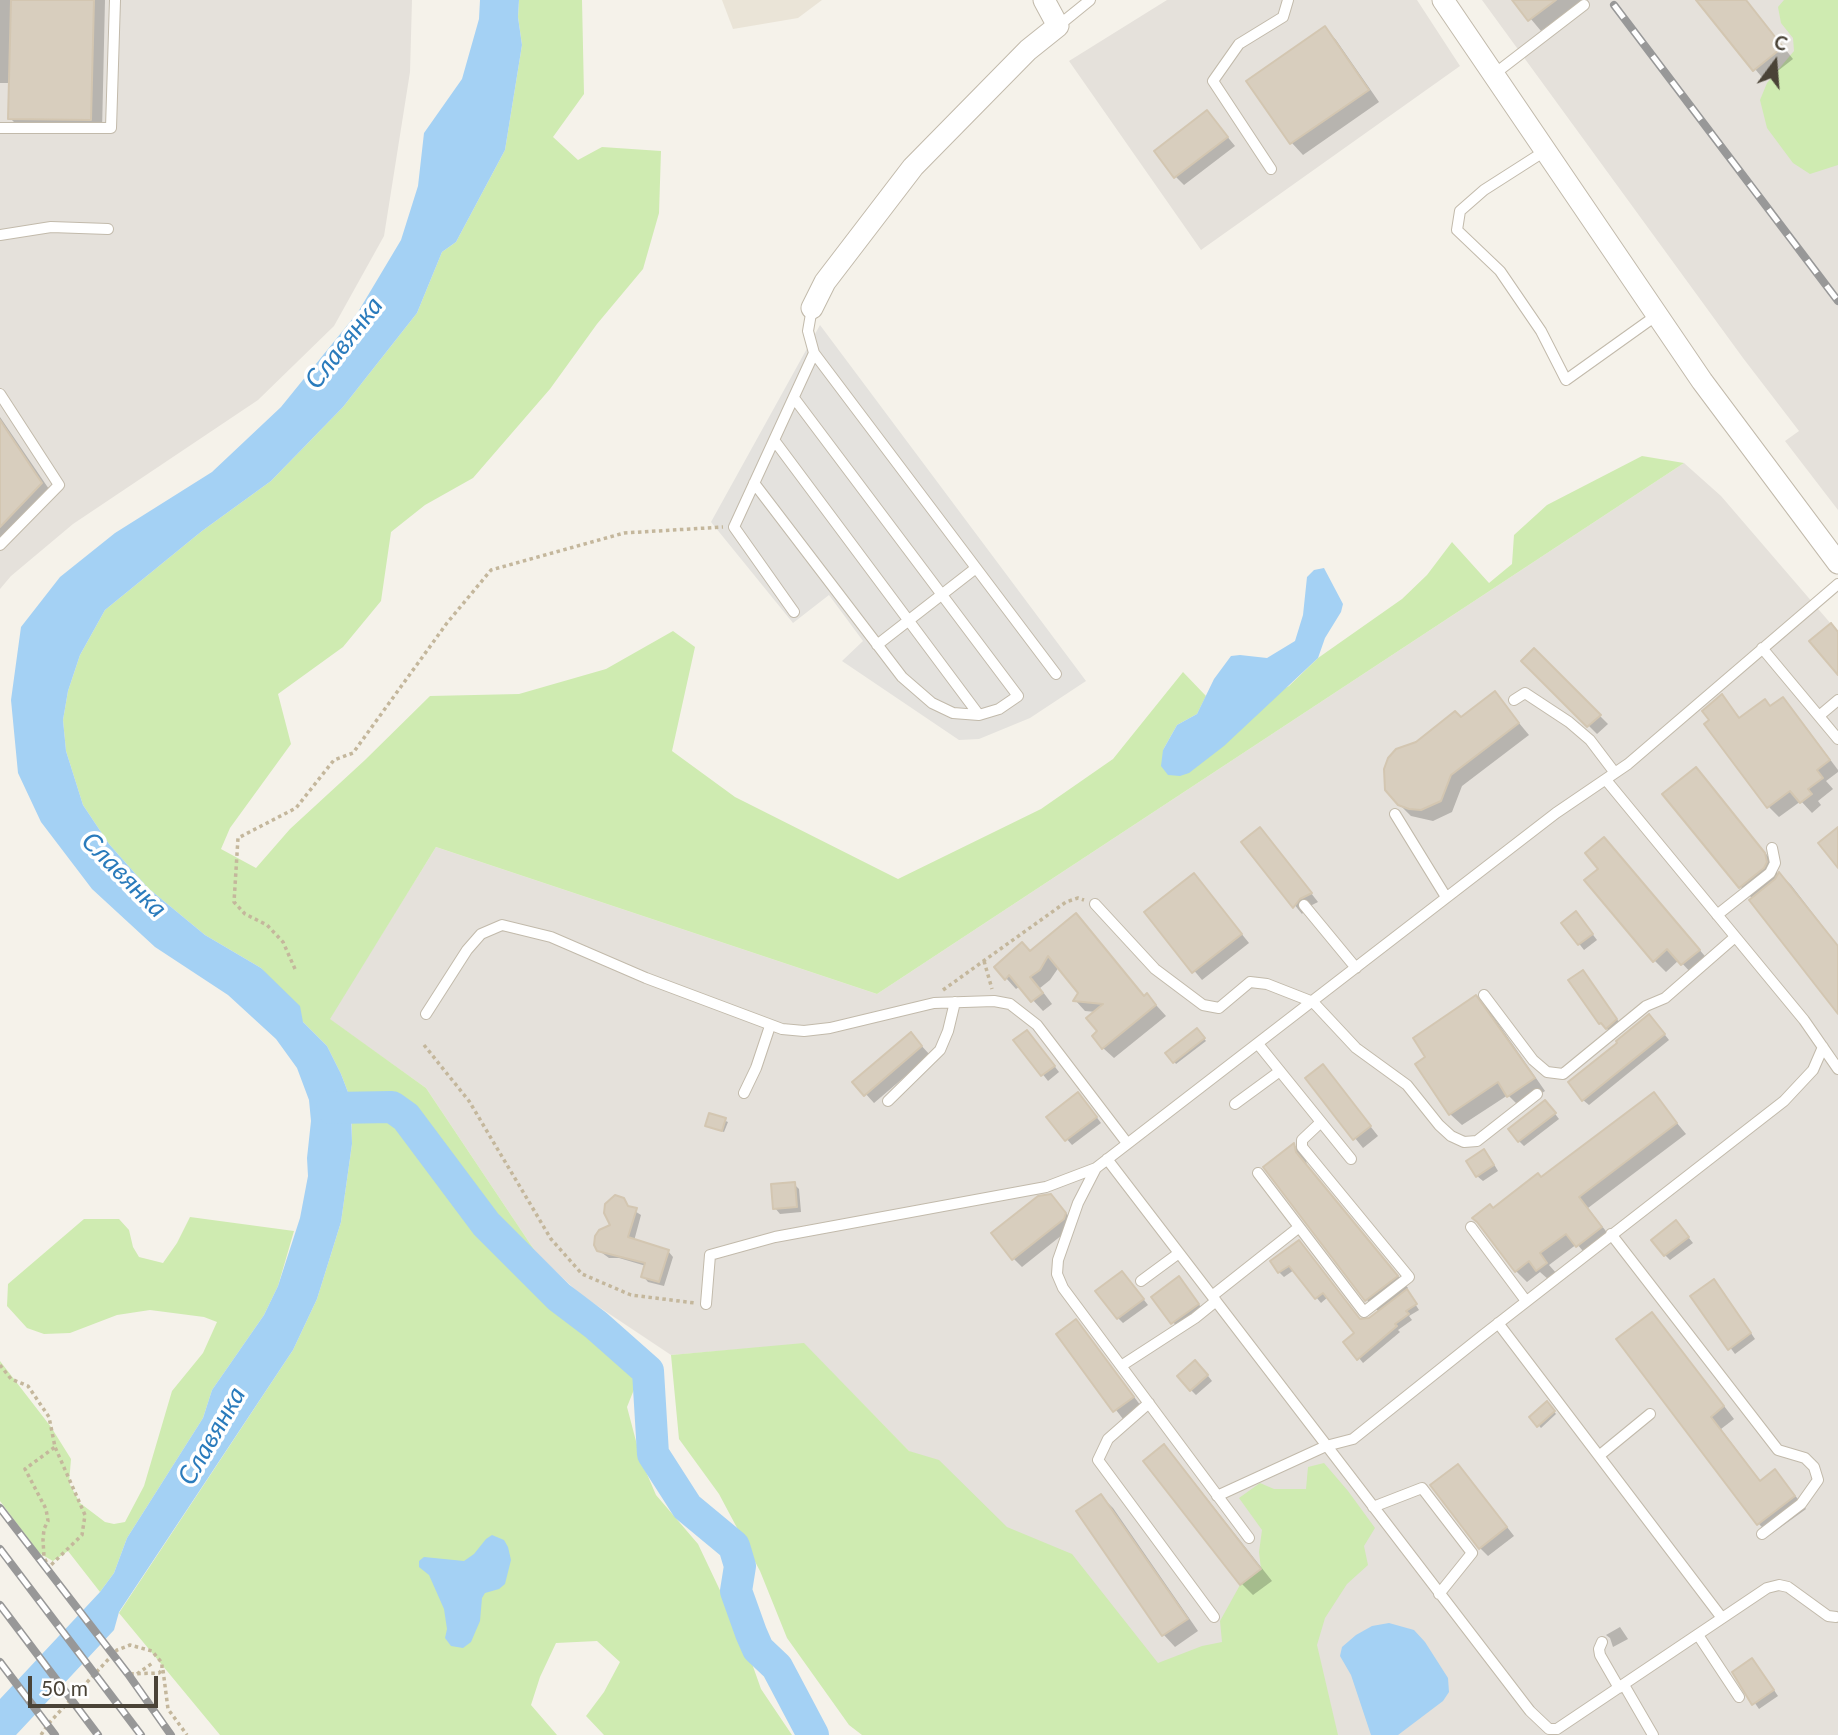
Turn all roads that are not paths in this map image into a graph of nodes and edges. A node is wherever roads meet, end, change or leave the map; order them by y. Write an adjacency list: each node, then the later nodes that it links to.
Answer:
1 (115, 0): 9 (lane)
2 (1044, 0): 7 (street)
3 (1090, 0): 7 (lane)
4 (1288, 0): 11 (lane)
5 (1443, 0): 8 (street)
6 (1584, 5): 8 (lane)
7 (1058, 26): 14 (street)
8 (1493, 75): 10 (street)
9 (0, 128)
10 (1545, 151): 15 (street); 15 (lane)
11 (1271, 169)
12 (108, 229): 13 (lane)
13 (0, 234)
14 (812, 308): 16 (lane)
15 (1657, 315): 22 (street)
16 (814, 353): 18 (lane); 23 (lane)
17 (0, 394): 21 (lane)
18 (794, 398): 19 (lane); 25 (lane)
19 (774, 440): 20 (lane); 27 (lane)
20 (754, 483): 26 (lane); 28 (lane)
21 (0, 545)
22 (1838, 563)
23 (976, 568): 25 (lane); 30 (lane)
24 (1838, 584): 29 (lane)
25 (942, 594): 27 (lane); 33 (lane)
26 (794, 612)
27 (908, 621): 28 (lane); 33 (lane)
28 (877, 645): 33 (lane)
29 (1762, 648): 34 (lane); 36 (lane)
30 (1056, 674)
31 (1514, 700): 36 (lane)
32 (1838, 700): 34 (lane)
33 (979, 715)
34 (1819, 716): 35 (lane)
35 (1838, 739)
36 (1611, 777): 39 (lane); 42 (lane)
37 (1395, 814): 39 (lane)
38 (1772, 848): 42 (lane)
39 (1446, 897): 44 (lane)
40 (1095, 904): 47 (lane)
41 (1304, 905): 44 (lane)
42 (1717, 915): 43 (lane)
43 (1735, 937): 45 (lane); 51 (lane)
44 (1356, 968): 47 (lane)
45 (1484, 995)
46 (955, 1002): 49 (lane); 56 (lane); 59 (lane)
47 (1313, 1002): 50 (lane); 55 (lane)
48 (426, 1014): 49 (lane)
49 (770, 1026): 54 (lane)
50 (1258, 1044): 53 (lane); 59 (lane)
51 (1823, 1047): 52 (lane); 66 (lane)
52 (1838, 1069)
53 (1280, 1071): 57 (lane); 58 (lane)
54 (744, 1093)
55 (1537, 1094)
56 (888, 1101)
57 (1236, 1104)
58 (1321, 1122): 61 (lane); 65 (lane)
59 (1127, 1143): 60 (lane)
60 (1107, 1159): 62 (lane); 67 (lane)
61 (1350, 1159)
62 (1096, 1168): 71 (lane); 73 (lane)
63 (1258, 1173): 65 (lane)
64 (1471, 1227): 70 (lane)
65 (1298, 1228): 69 (lane)
66 (1611, 1234): 70 (lane); 80 (lane)
67 (1179, 1253): 68 (lane); 69 (lane)
68 (1141, 1282)
69 (1214, 1299): 73 (lane); 76 (lane)
70 (1526, 1301): 72 (lane)
71 (706, 1304)
72 (1498, 1323): 76 (lane); 77 (lane)
73 (1121, 1366): 74 (lane)
74 (1149, 1403): 78 (lane); 83 (lane)
75 (1650, 1414): 77 (lane)
76 (1326, 1446): 78 (lane); 79 (lane)
77 (1600, 1455): 85 (lane)
78 (1217, 1496): 81 (lane)
79 (1373, 1507): 82 (lane); 82 (lane)
80 (1762, 1534)
81 (1249, 1538)
82 (1439, 1594): 90 (lane)
83 (1214, 1617)
84 (1836, 1617): 85 (lane)
85 (1722, 1618): 86 (lane)
86 (1698, 1635): 88 (lane); 89 (lane)
87 (1602, 1643): 88 (lane)
88 (1622, 1687): 90 (lane); 91 (lane)
89 (1739, 1697)
90 (1551, 1732)
91 (1653, 1735)

